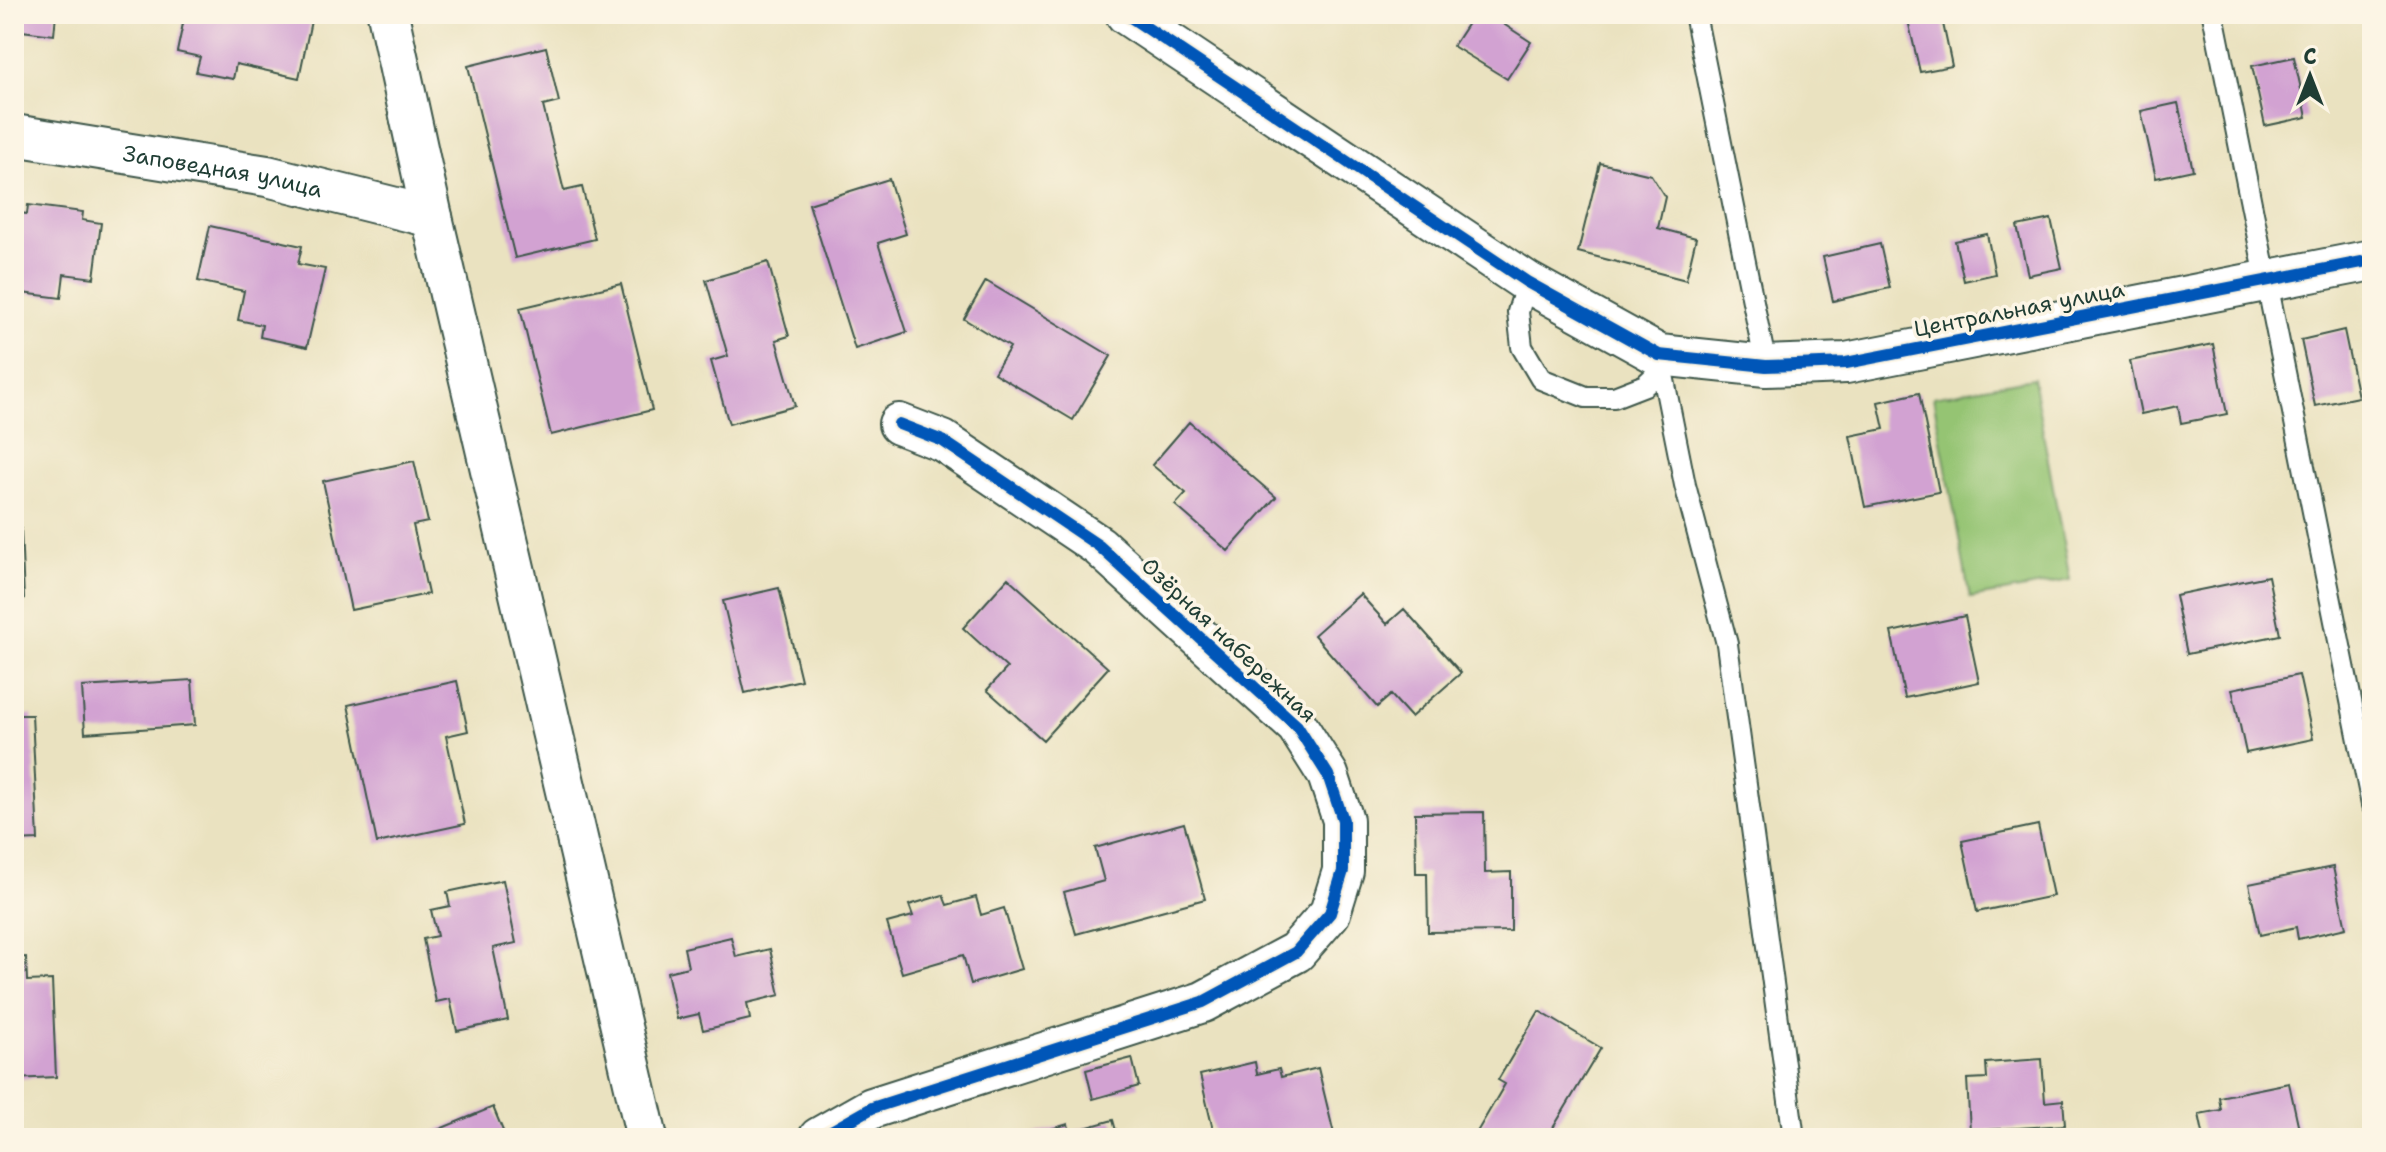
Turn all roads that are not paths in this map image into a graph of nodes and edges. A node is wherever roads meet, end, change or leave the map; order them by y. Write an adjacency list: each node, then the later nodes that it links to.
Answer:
1 (388, 14): 6 (street)
2 (1126, 14): 9 (street)
3 (1695, 14): 11 (lane)
4 (2213, 14): 8 (lane)
5 (14, 135): 6 (street, Заповедная улица)
6 (432, 217): 14 (street)
7 (2372, 260): 8 (street, Центральная улица)
8 (2265, 281): 11 (street, Центральная улица); 13 (lane)
9 (1527, 282): 10 (street); 10 (lane)
10 (1664, 360): 11 (street, Центральная улица); 16 (lane)
11 (1766, 366)
12 (899, 424): 15 (street, Озёрная набережная)
13 (2372, 805)
14 (647, 1138)
15 (819, 1138)
16 (1794, 1138)

